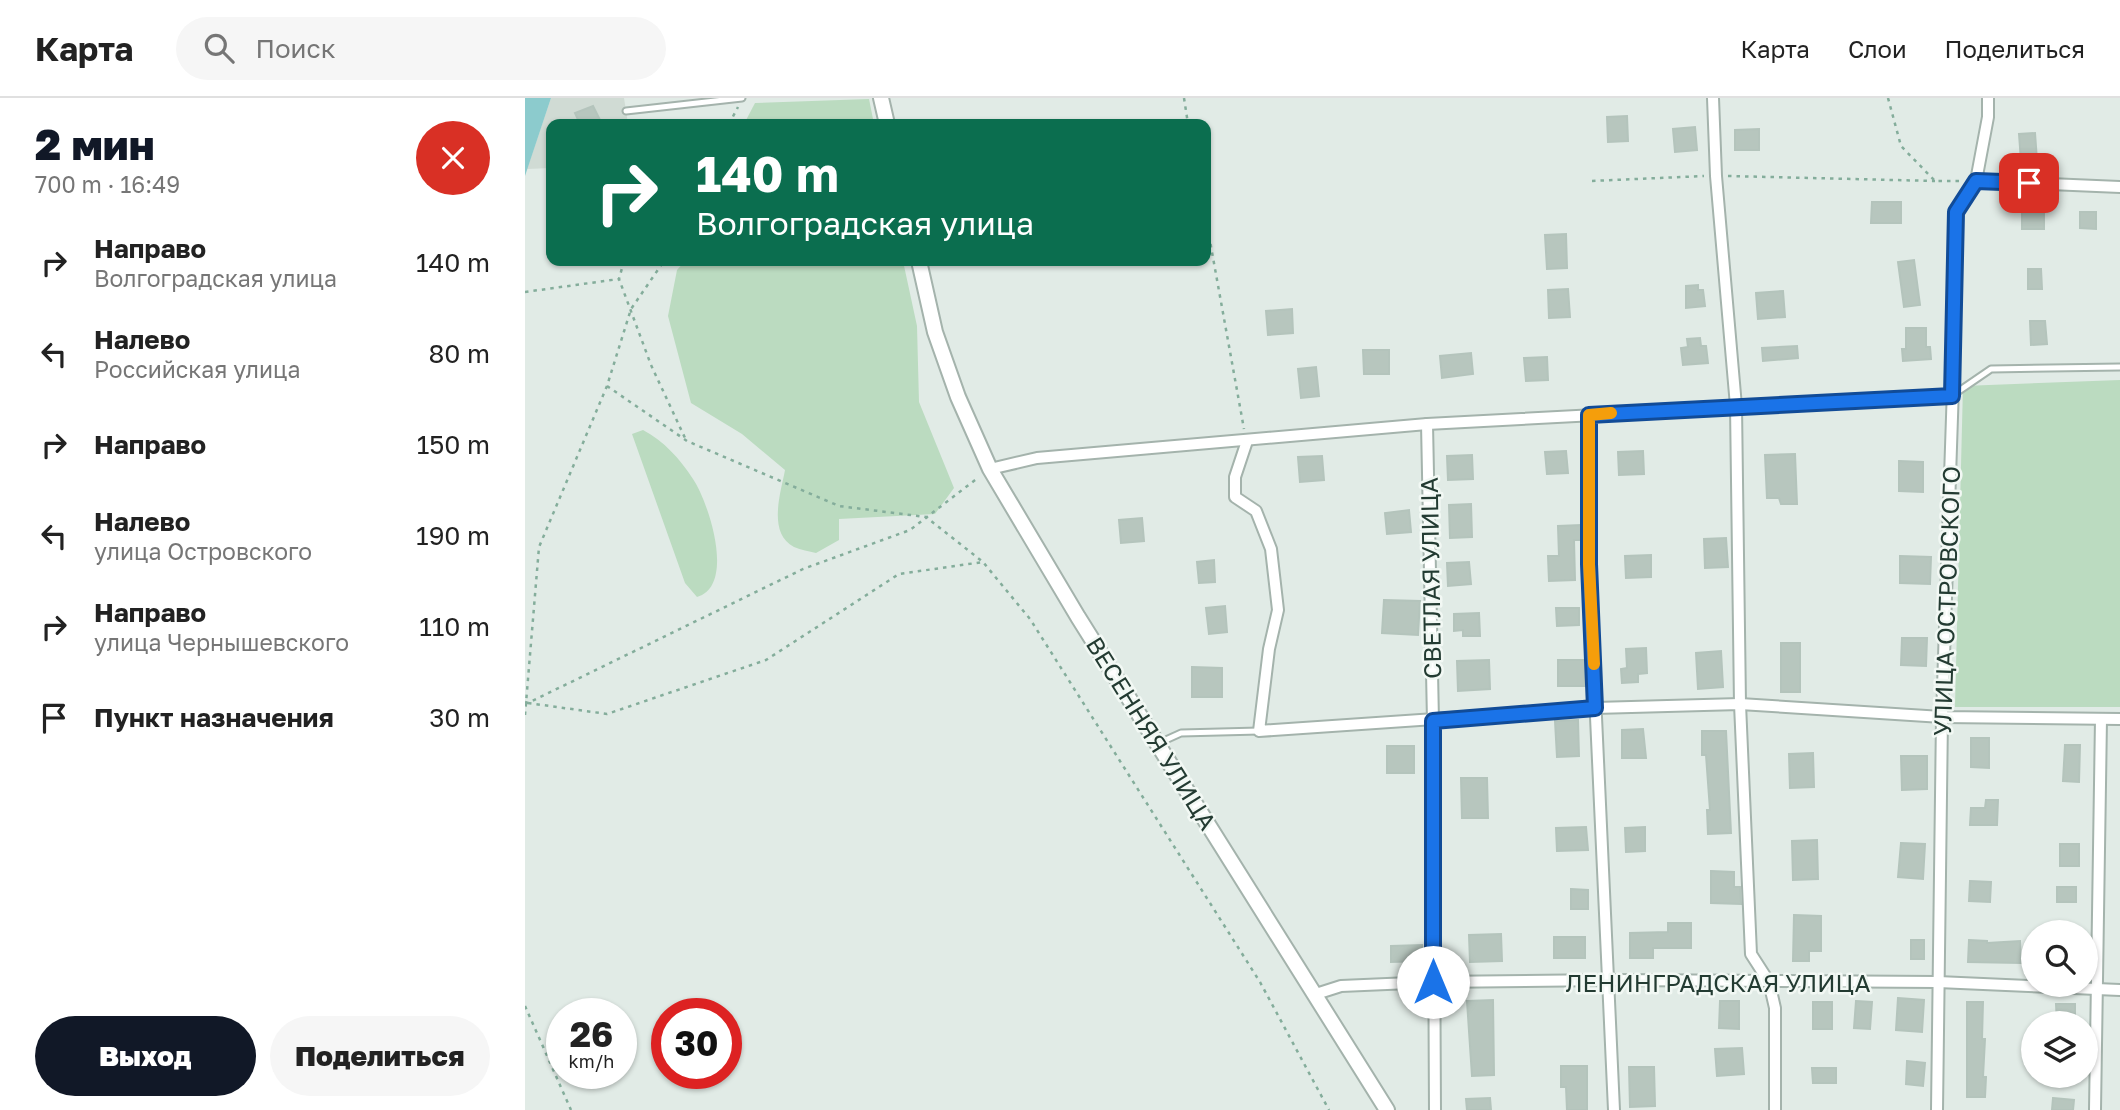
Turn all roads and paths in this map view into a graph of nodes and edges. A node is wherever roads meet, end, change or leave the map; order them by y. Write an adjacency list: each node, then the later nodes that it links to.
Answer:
1 (743, 98): 7 (lane); 8 (path)
2 (881, 98): 9 (street)
3 (1184, 98): 10 (path)
4 (1713, 98): 11 (street)
5 (1888, 98): 13 (path)
6 (1988, 98): 14 (street, УЛИЦА ОСТРОВСКОГО)
7 (626, 111)
8 (732, 119)
9 (886, 119)
10 (1187, 119)
11 (1716, 176): 12 (path); 13 (path); 26 (street)
12 (1592, 181)
13 (1935, 181): 14 (path)
14 (1976, 181): 15 (street); 25 (street, УЛИЦА ОСТРОВСКОГО)
15 (2120, 187)
16 (1211, 246): 30 (path)
17 (623, 266): 20 (path)
18 (661, 266): 22 (path)
19 (920, 266): 31 (street, ВЕСЕННЯЯ УЛИЦА)
20 (619, 279): 21 (path); 22 (path)
21 (525, 292)
22 (631, 309): 24 (path); 29 (path)
23 (2120, 367): 25 (lane)
24 (607, 386): 29 (path); 34 (path)
25 (1952, 396): 26 (street); 38 (street, УЛИЦА ОСТРОВСКОГО)
26 (1736, 406): 27 (street); 35 (street)
27 (1589, 415): 28 (street); 36 (street)
28 (1427, 424): 30 (street); 41 (street, СВЕТЛАЯ УЛИЦА)
29 (687, 440): 32 (path)
30 (1247, 441): 31 (street); 42 (street)
31 (991, 469): 32 (path); 43 (street, ВЕСЕННЯЯ УЛИЦА)
32 (926, 517): 33 (path); 34 (path)
33 (983, 562): 34 (path); 55 (path)
34 (526, 703): 37 (path)
35 (1740, 704): 36 (street); 38 (street); 46 (street)
36 (1595, 708): 41 (street); 44 (street)
37 (525, 716)
38 (1942, 717): 39 (street); 47 (street, УЛИЦА ОСТРОВСКОГО)
39 (2101, 719): 40 (street); 49 (street)
40 (2120, 719)
41 (1433, 721): 42 (street); 45 (street, СВЕТЛАЯ УЛИЦА)
42 (1259, 732): 43 (lane)
43 (1158, 743): 51 (street, ВЕСЕННЯЯ УЛИЦА)
44 (1609, 980): 45 (street, ЛЕНИНГРАДСКАЯ УЛИЦА); 46 (street, ЛЕНИНГРАДСКАЯ УЛИЦА); 58 (street)
45 (1433, 982): 51 (street, ЛЕНИНГРАДСКАЯ УЛИЦА); 57 (street, СВЕТЛАЯ УЛИЦА)
46 (1769, 982): 47 (street, ЛЕНИНГРАДСКАЯ УЛИЦА); 59 (street)
47 (1938, 982): 48 (street, ЛЕНИНГРАДСКАЯ УЛИЦА); 60 (street, УЛИЦА ОСТРОВСКОГО)
48 (2021, 986)
49 (2098, 989): 50 (street, ЛЕНИНГРАДСКАЯ УЛИЦА)
50 (2120, 990)
51 (1316, 994): 56 (street, ВЕСЕННЯЯ УЛИЦА)
52 (2098, 997): 61 (street)
53 (525, 1006): 54 (path)
54 (571, 1110)
55 (1329, 1110)
56 (1387, 1110)
57 (1435, 1110)
58 (1614, 1110)
59 (1775, 1110)
60 (1937, 1110)
61 (2095, 1110)

